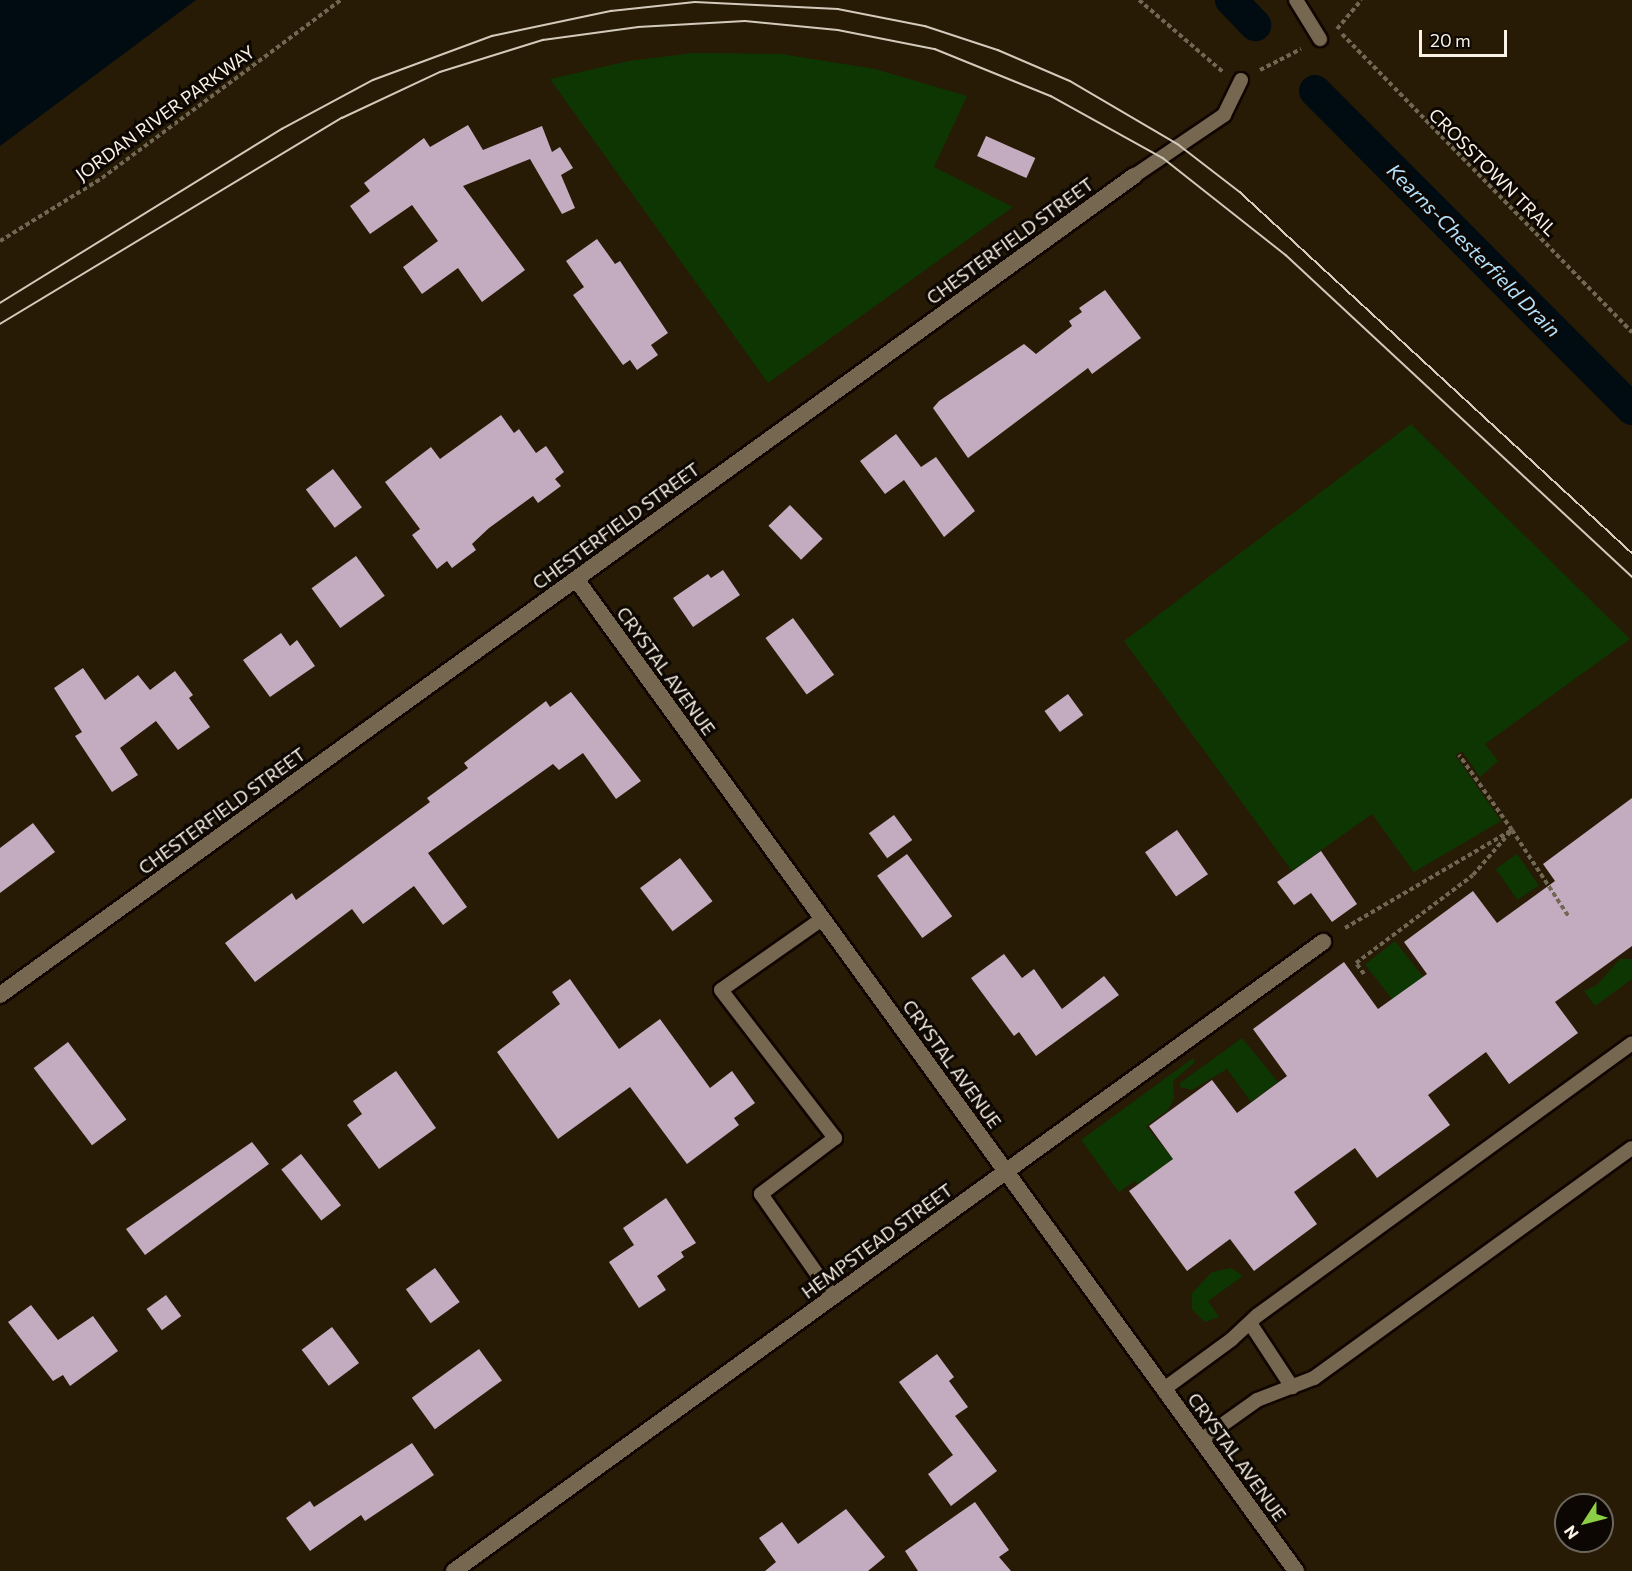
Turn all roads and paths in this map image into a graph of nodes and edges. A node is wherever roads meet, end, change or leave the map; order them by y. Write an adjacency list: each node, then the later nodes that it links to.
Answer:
1 (341, 0): 9 (path, JORDAN RIVER PARKWAY)
2 (1139, 0): 7 (path)
3 (1296, 0): 6 (lane)
4 (1361, 0): 5 (path)
5 (1337, 29): 6 (path); 10 (path, CROSSTOWN TRAIL)
6 (1320, 39): 7 (path)
7 (1241, 80): 8 (lane, CHESTERFIELD STREET)
8 (1134, 176): 11 (street, CHESTERFIELD STREET)
9 (0, 241)
10 (1632, 332)
11 (576, 579): 15 (street, CRYSTAL AVENUE); 19 (street, CHESTERFIELD STREET)
12 (1459, 755): 13 (path)
13 (1512, 830): 14 (path); 16 (path); 18 (path)
14 (1569, 917)
15 (822, 919): 22 (street, CRYSTAL AVENUE); 23 (lane)
16 (1345, 928)
17 (1323, 942): 22 (street, HEMPSTEAD STREET)
18 (1364, 974)
19 (0, 995)
20 (1632, 1043): 24 (lane)
21 (1632, 1148): 25 (lane)
22 (1006, 1172): 23 (street, HEMPSTEAD STREET); 26 (street, CRYSTAL AVENUE)
23 (833, 1297): 28 (street, HEMPSTEAD STREET)
24 (1250, 1323): 25 (lane); 26 (lane)
25 (1292, 1387): 27 (lane)
26 (1164, 1389): 27 (street, CRYSTAL AVENUE)
27 (1201, 1440): 29 (street, CRYSTAL AVENUE)
28 (454, 1571)
29 (1296, 1571)

